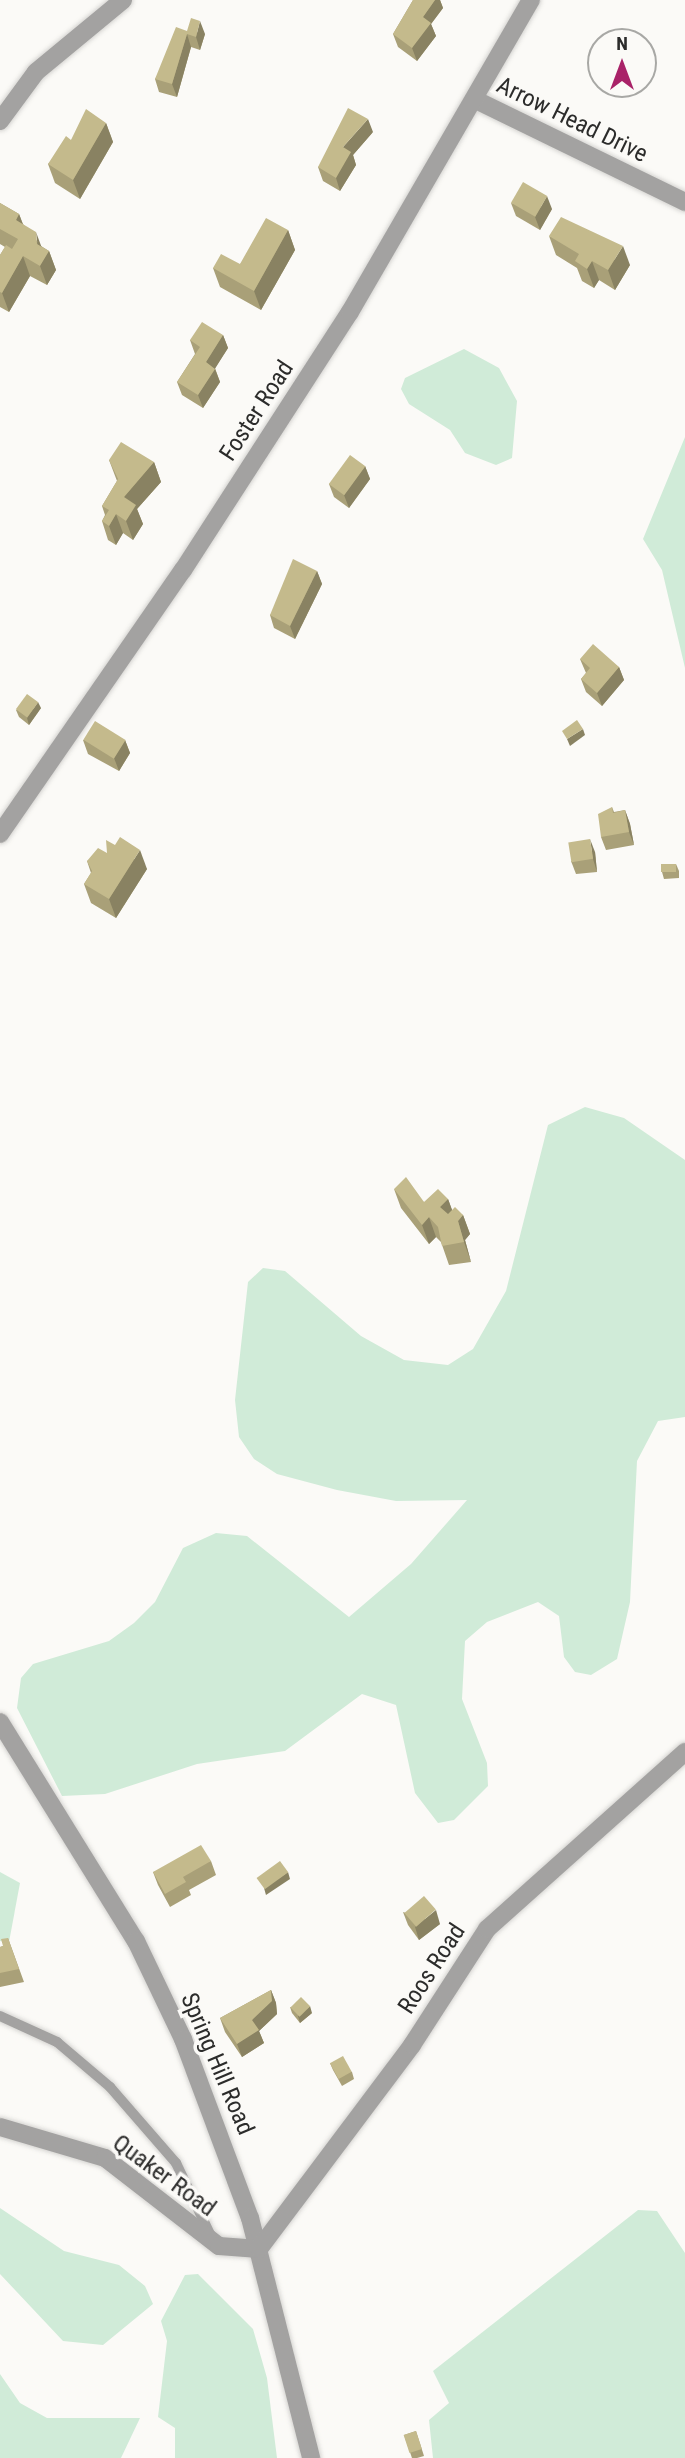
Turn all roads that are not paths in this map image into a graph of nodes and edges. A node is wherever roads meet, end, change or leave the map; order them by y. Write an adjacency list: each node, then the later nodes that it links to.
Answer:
1 (123, 0): 4 (street)
2 (531, 0): 3 (street, Foster Road)
3 (476, 100): 5 (street, Arrow Head Drive); 6 (street, Foster Road)
4 (0, 121)
5 (685, 202)
6 (0, 834)
7 (0, 1722): 12 (street, Spring Hill Road)
8 (685, 1752): 12 (street, Roos Road)
9 (0, 2016): 11 (lane)
10 (0, 2127): 11 (street, Quaker Road)
11 (214, 2242): 12 (street, Quaker Road)
12 (259, 2249): 13 (street, Spring Hill Road)
13 (311, 2458)

